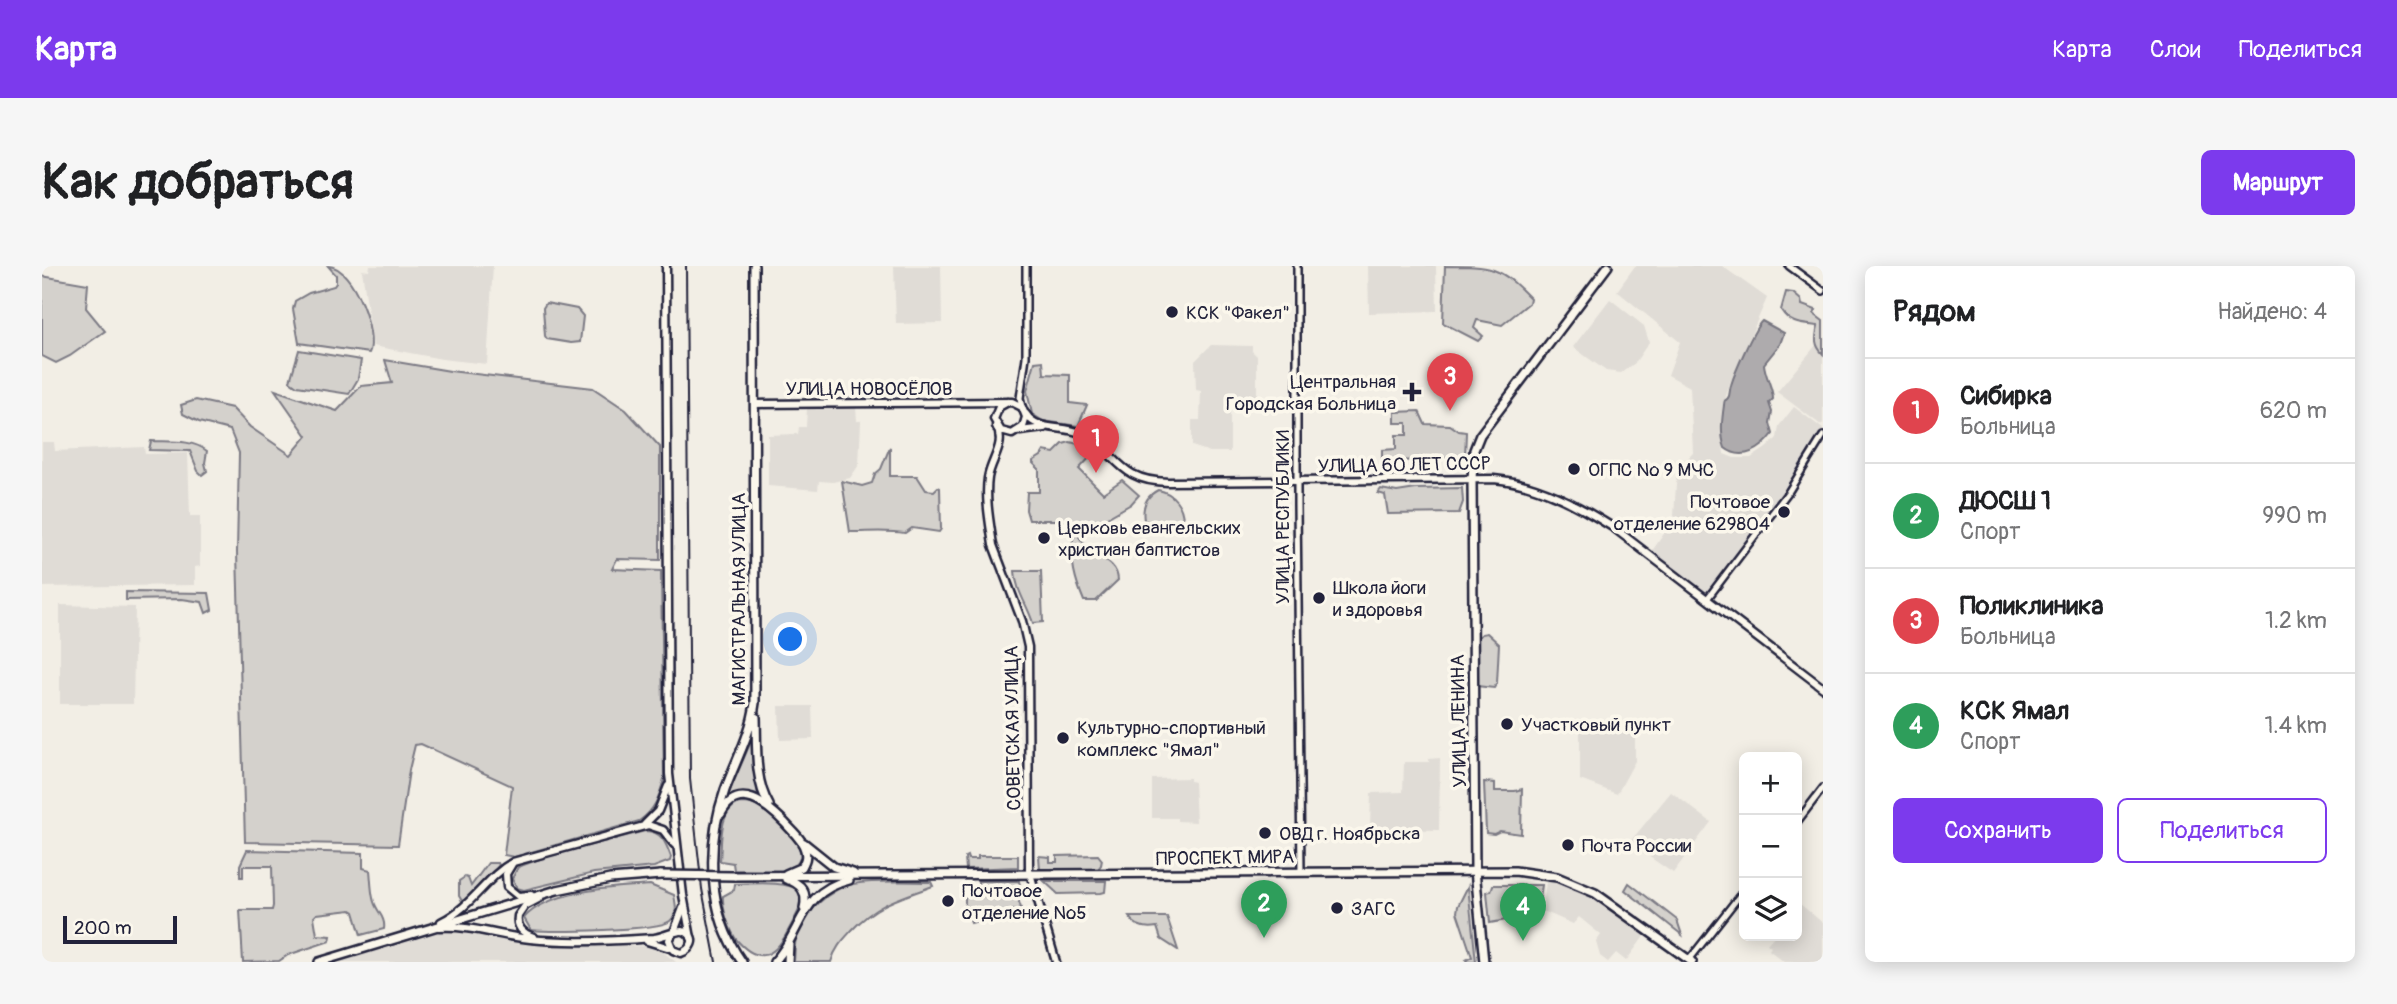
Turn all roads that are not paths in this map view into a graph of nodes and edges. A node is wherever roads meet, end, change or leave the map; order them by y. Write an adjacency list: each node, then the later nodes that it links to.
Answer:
1 (666, 266): 23 (main road)
2 (754, 266): 11 (main road, МАГИСТРАЛЬНАЯ УЛИЦА)
3 (1026, 266): 8 (street)
4 (1297, 266): 19 (street, УЛИЦА РЕСПУБЛИКИ)
5 (1608, 266): 18 (main road, УЛИЦА ЛЕНИНА)
6 (1789, 266): 7 (street)
7 (1823, 291)
8 (1021, 389): 9 (street); 12 (street)
9 (1008, 402): 10 (main road, УЛИЦА НОВОСЁЛОВ); 12 (main road); 13 (main road)
10 (983, 403): 11 (main road, УЛИЦА НОВОСЁЛОВ); 13 (main road)
11 (755, 404): 22 (main road, МАГИСТРАЛЬНАЯ УЛИЦА)
12 (1024, 411): 14 (main road, УЛИЦА 60 ЛЕТ СССР); 15 (main road)
13 (995, 423): 15 (main road); 17 (main road, СОВЕТСКАЯ УЛИЦА)
14 (1059, 428): 15 (main road); 19 (main road, УЛИЦА 60 ЛЕТ СССР)
15 (1017, 432): 17 (main road)
16 (1823, 436): 20 (street)
17 (996, 455): 34 (main road, СОВЕТСКАЯ УЛИЦА)
18 (1472, 479): 19 (main road, УЛИЦА 60 ЛЕТ СССР); 20 (main road, УЛИЦА 60 ЛЕТ СССР); 32 (main road, УЛИЦА ЛЕНИНА)
19 (1297, 481): 33 (street, УЛИЦА РЕСПУБЛИКИ)
20 (1707, 599): 21 (main road, УЛИЦА 60 ЛЕТ СССР)
21 (1823, 688)
22 (755, 703): 25 (main road); 27 (main road, МАГИСТРАЛЬНАЯ УЛИЦА)
23 (669, 774): 28 (main road); 30 (main road)
24 (1823, 788): 26 (street)
25 (774, 812): 27 (main road); 29 (main road)
26 (1802, 815)
27 (717, 822): 48 (main road, МАГИСТРАЛЬНАЯ УЛИЦА)
28 (641, 826): 30 (main road); 31 (main road)
29 (794, 833): 35 (main road); 36 (main road)
30 (676, 849): 38 (main road)
31 (513, 862): 37 (main road); 41 (main road)
32 (1475, 870): 33 (main road, ПРОСПЕКТ МИРА); 49 (main road, ПРОСПЕКТ МИРА); 54 (main road, УЛИЦА ЛЕНИНА)
33 (1301, 872): 34 (main road, ПРОСПЕКТ МИРА)
34 (1029, 874): 36 (main road, ПРОСПЕКТ МИРА); 53 (main road, СОВЕТСКАЯ УЛИЦА)
35 (775, 876): 36 (main road, ПРОСПЕКТ МИРА); 37 (main road, ПРОСПЕКТ МИРА, bridge); 40 (main road)
36 (867, 876): 40 (main road)
37 (557, 890): 41 (main road, ПРОСПЕКТ МИРА); 45 (main road)
38 (683, 895): 42 (main road); 43 (main road)
39 (1739, 897): 49 (street)
40 (800, 918): 46 (main road)
41 (431, 928): 45 (main road); 50 (main road, ПРОСПЕКТ МИРА)
42 (674, 933): 43 (main road); 44 (main road); 47 (main road)
43 (691, 938): 47 (main road)
44 (639, 939): 45 (main road); 47 (main road)
45 (546, 940)
46 (789, 940): 51 (main road); 52 (main road)
47 (673, 950)
48 (741, 960)
49 (1690, 961)
50 (319, 962)
51 (774, 962)
52 (788, 962)
53 (1056, 962)
54 (1484, 962)

